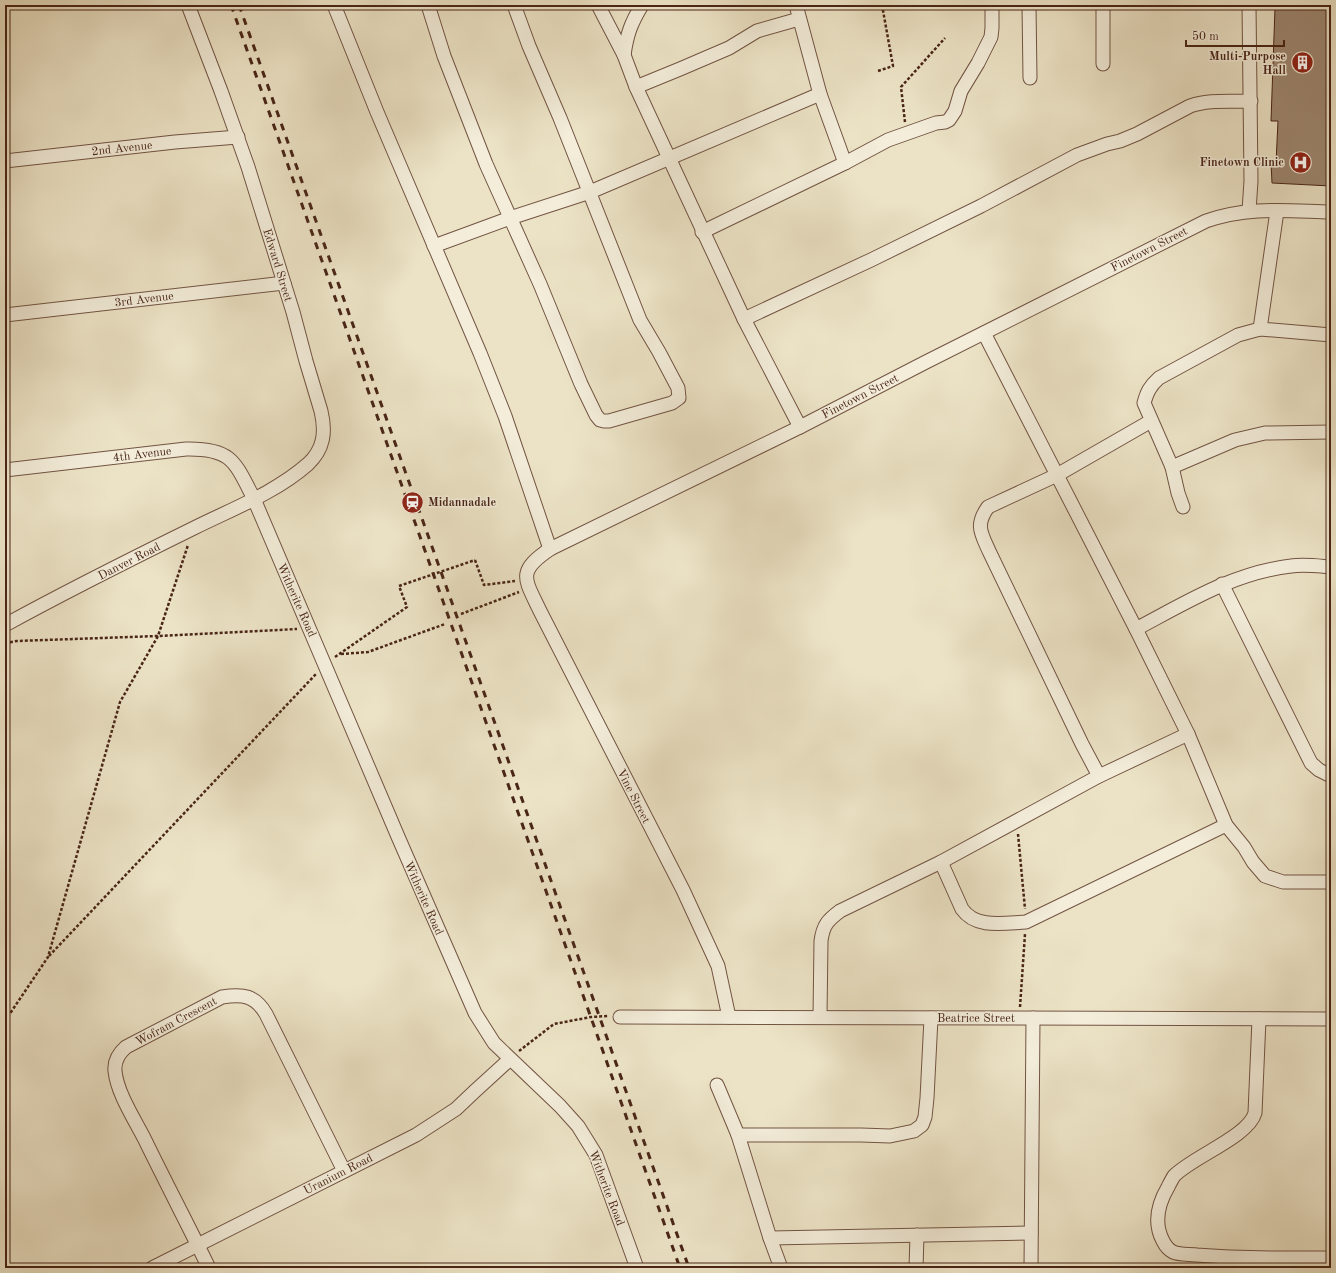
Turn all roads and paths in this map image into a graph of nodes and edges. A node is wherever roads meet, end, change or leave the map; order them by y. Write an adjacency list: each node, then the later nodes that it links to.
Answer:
1 (188, 5): 23 (street, Edward Street)
2 (334, 5): 33 (street)
3 (428, 5): 31 (street)
4 (514, 5): 27 (street)
5 (598, 5): 15 (street)
6 (642, 5): 15 (street)
7 (796, 5): 13 (street)
8 (882, 5): 17 (path)
9 (992, 5): 22 (street)
10 (1029, 5): 18 (street)
11 (1103, 5): 16 (street)
12 (1249, 5): 21 (street)
13 (799, 19): 19 (street); 20 (street)
14 (945, 38): 22 (path)
15 (624, 55): 19 (street)
16 (1103, 64)
17 (878, 71)
18 (1030, 78)
19 (636, 87): 24 (street)
20 (820, 94): 24 (street); 26 (street)
21 (1251, 101): 28 (street); 36 (street)
22 (906, 133): 26 (street)
23 (238, 137): 25 (street, 2nd Avenue); 34 (street, Edward Street)
24 (670, 157): 27 (street); 32 (street)
25 (5, 161)
26 (845, 163): 32 (street)
27 (590, 192): 31 (street); 31 (street)
28 (1249, 211): 29 (street, Finetown Street); 38 (street, Finetown Street)
29 (1277, 211): 30 (street, Finetown Street); 37 (street)
30 (1331, 212)
31 (510, 218): 33 (street)
32 (702, 232): 36 (street)
33 (434, 246): 49 (street)
34 (284, 283): 35 (street, 3rd Avenue); 46 (street, Edward Street)
35 (5, 315)
36 (744, 319): 41 (street)
37 (1260, 329): 39 (street); 40 (street)
38 (984, 333): 41 (street, Finetown Street); 45 (street)
39 (1331, 335)
40 (1152, 421): 43 (street); 45 (street)
41 (800, 427): 49 (street, Finetown Street)
42 (1331, 432): 43 (street)
43 (1172, 467): 47 (street)
44 (5, 470): 46 (street, 4th Avenue)
45 (1057, 475): 57 (street); 63 (street)
46 (254, 500): 48 (street, Danver Road); 56 (street, Witherite Road)
47 (1183, 507)
48 (194, 528): 55 (street, Danver Road); 58 (path)
49 (550, 549): 51 (street, Finetown Street)
50 (1331, 567): 52 (street)
51 (528, 584): 53 (path); 60 (path, bridge); 70 (street, Vine Street)
52 (1222, 584): 57 (street); 64 (street)
53 (461, 614)
54 (445, 624): 60 (path)
55 (5, 625)
56 (309, 629): 58 (path); 61 (street, Witherite Road)
57 (1136, 629): 62 (street)
58 (158, 636): 59 (path); 68 (path)
59 (5, 643)
60 (339, 654): 61 (path)
61 (324, 664): 68 (path); 77 (street, Witherite Road)
62 (1188, 734): 63 (street); 65 (street)
63 (1099, 776): 66 (street)
64 (1331, 776)
65 (1226, 825): 66 (street); 67 (street)
66 (941, 862): 71 (street)
67 (1331, 882)
68 (48, 957): 76 (path)
69 (620, 1017): 70 (street, Beatrice Street); 77 (path)
70 (729, 1017): 71 (street, Beatrice Street)
71 (820, 1017): 72 (street, Beatrice Street)
72 (931, 1018): 73 (street, Beatrice Street); 79 (street)
73 (1033, 1018): 74 (street, Beatrice Street); 81 (street)
74 (1259, 1019): 75 (street, Beatrice Street); 85 (street)
75 (1331, 1019)
76 (5, 1021)
77 (510, 1059): 80 (street, Uranium Road); 88 (street, Witherite Road)
78 (717, 1084): 79 (street)
79 (738, 1135): 83 (street)
80 (344, 1170): 84 (street, Uranium Road); 84 (street, Wofram Crescent)
81 (1031, 1233): 82 (street); 91 (street)
82 (917, 1235): 83 (street); 90 (street)
83 (770, 1238): 89 (street)
84 (198, 1245): 86 (street, Uranium Road); 87 (street, Wofram Crescent)
85 (1331, 1258)
86 (152, 1268)
87 (209, 1268)
88 (637, 1268)
89 (781, 1268)
90 (916, 1268)
91 (1030, 1268)

